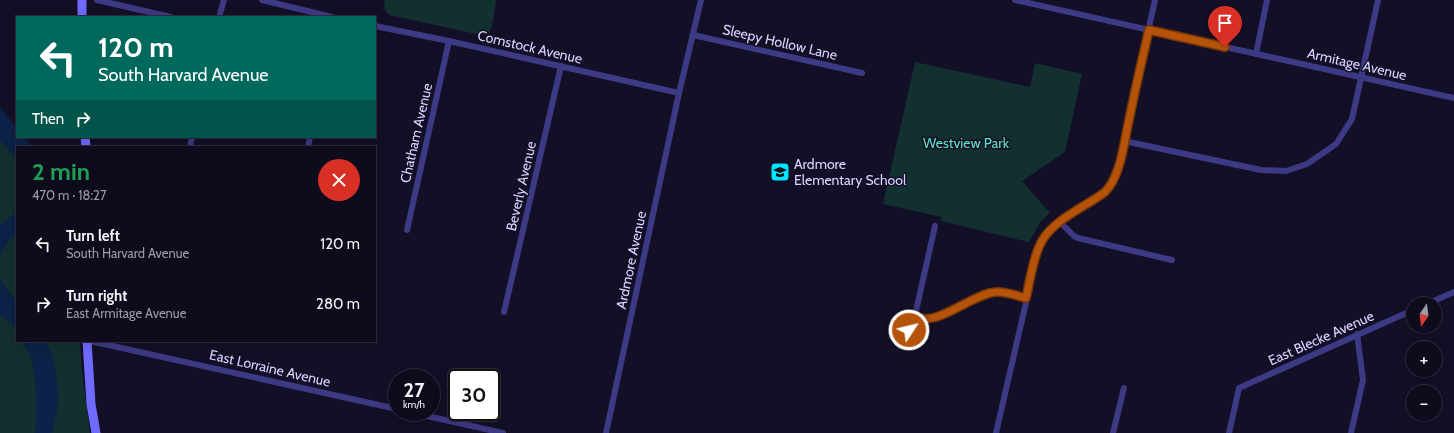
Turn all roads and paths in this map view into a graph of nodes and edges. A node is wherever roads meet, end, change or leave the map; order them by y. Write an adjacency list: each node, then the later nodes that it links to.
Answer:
1 (82, 0): 10 (main road)
2 (97, 0): 11 (street)
3 (224, 0): 12 (street)
4 (262, 0): 13 (street)
5 (701, 0): 16 (street, Ardmore Avenue)
6 (1015, 0): 15 (street, Armitage Avenue)
7 (1155, 0): 15 (street)
8 (1267, 0): 18 (street)
9 (1378, 0): 21 (street)
10 (82, 16)
11 (167, 16)
12 (219, 16)
13 (328, 16)
14 (376, 26): 17 (street, Comstock Avenue)
15 (1149, 30): 18 (street, Armitage Avenue); 24 (street)
16 (693, 35): 20 (street, Sleepy Hollow Lane); 22 (street, Ardmore Avenue)
17 (449, 41): 19 (street, Comstock Avenue); 27 (street, Chatham Avenue)
18 (1256, 54): 21 (street, Armitage Avenue)
19 (561, 66): 22 (street, Comstock Avenue); 32 (street, Beverly Avenue)
20 (862, 73)
21 (1361, 77): 23 (street, Armitage Avenue); 24 (street)
22 (679, 93): 44 (street, Ardmore Avenue)
23 (1454, 98)
24 (1124, 141): 25 (street)
25 (1060, 222): 28 (street); 31 (street)
26 (935, 226): 34 (street)
27 (407, 230)
28 (1172, 260)
29 (1454, 292): 30 (street)
30 (1442, 297)
31 (1026, 298): 34 (street); 45 (street)
32 (504, 312)
33 (1406, 313): 36 (street, East Blecke Avenue)
34 (921, 318): 35 (street)
35 (909, 330)
36 (1357, 334): 47 (street, East Blecke Avenue); 48 (street)
37 (89, 342): 42 (main road)
38 (94, 342): 40 (street, East Lorraine Avenue)
39 (1124, 388): 46 (street)
40 (388, 407)
41 (440, 419): 43 (street)
42 (96, 433)
43 (503, 433)
44 (606, 433)
45 (996, 433)
46 (1113, 433)
47 (1229, 433)
48 (1351, 433)

